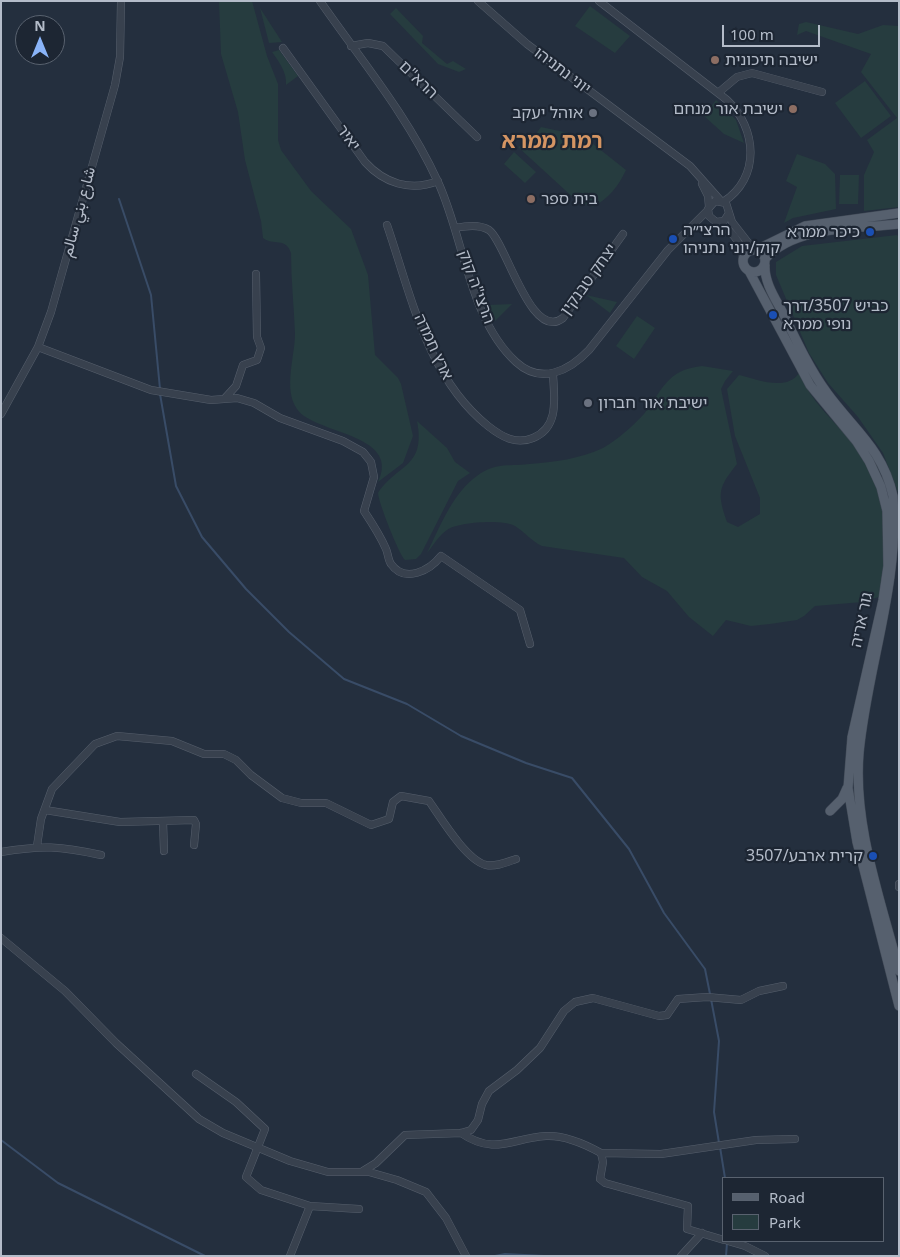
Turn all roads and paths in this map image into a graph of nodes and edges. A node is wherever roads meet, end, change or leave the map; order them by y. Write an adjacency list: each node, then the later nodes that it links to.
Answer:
1 (122, 1): 28 (street, شارع بني سالم)
2 (320, 1): 5 (street, הרצי"ה קוק)
3 (478, 1): 10 (street, יוני נתניהו)
4 (599, 1): 8 (street)
5 (351, 46): 9 (street, הרא"ם); 11 (street, הרצי"ה קוק)
6 (283, 48): 11 (street, יאיר)
7 (822, 92): 8 (street)
8 (718, 93): 12 (street)
9 (477, 137)
10 (696, 172): 13 (street, יוני נתניהו); 14 (street, יוני נתניהו)
11 (438, 181): 20 (street, הרצי"ה קוק)
12 (734, 192): 13 (street); 15 (street)
13 (722, 201): 14 (street); 15 (street)
14 (708, 209): 17 (street); 21 (street)
15 (729, 211): 17 (street); 23 (street)
16 (899, 213): 23 (main road)
17 (714, 221): 21 (street); 24 (street)
18 (899, 224): 25 (main road)
19 (387, 225): 29 (street, ארץ חמדה)
20 (455, 228): 22 (street, יצחק טבנקין); 29 (street, הרצי"ה קוק)
21 (689, 230): 29 (street)
22 (623, 234)
23 (755, 250): 24 (main road); 25 (main road)
24 (743, 258): 26 (main road)
25 (765, 262): 26 (main road); 44 (main road, גור אריה)
26 (749, 271): 33 (main road, גור אריה)
27 (256, 274): 30 (street)
28 (38, 347): 30 (street); 31 (street, شارع بني سالم)
29 (553, 374)
30 (225, 398): 32 (street)
31 (1, 414)
32 (530, 644)
33 (848, 783): 35 (main road); 46 (main road, גור אריה)
34 (45, 810): 36 (street); 37 (street); 42 (street)
35 (830, 811)
36 (163, 821): 38 (street); 39 (street)
37 (37, 846): 40 (street); 41 (street)
38 (194, 846)
39 (164, 851)
40 (1, 852)
41 (101, 855)
42 (516, 859)
43 (1, 938): 50 (street)
44 (899, 971)
45 (783, 986): 48 (street)
46 (899, 1006)
47 (196, 1074): 50 (street)
48 (461, 1133): 51 (street); 52 (street)
49 (794, 1139): 51 (street)
50 (257, 1148): 52 (street); 53 (street)
51 (601, 1153): 55 (street)
52 (363, 1171): 59 (street)
53 (310, 1206): 54 (street); 58 (street)
54 (359, 1209)
55 (702, 1233): 56 (street); 60 (street)
56 (722, 1239)
57 (731, 1242): 61 (street)
58 (290, 1256)
59 (466, 1256)
60 (681, 1256)
61 (765, 1256)

